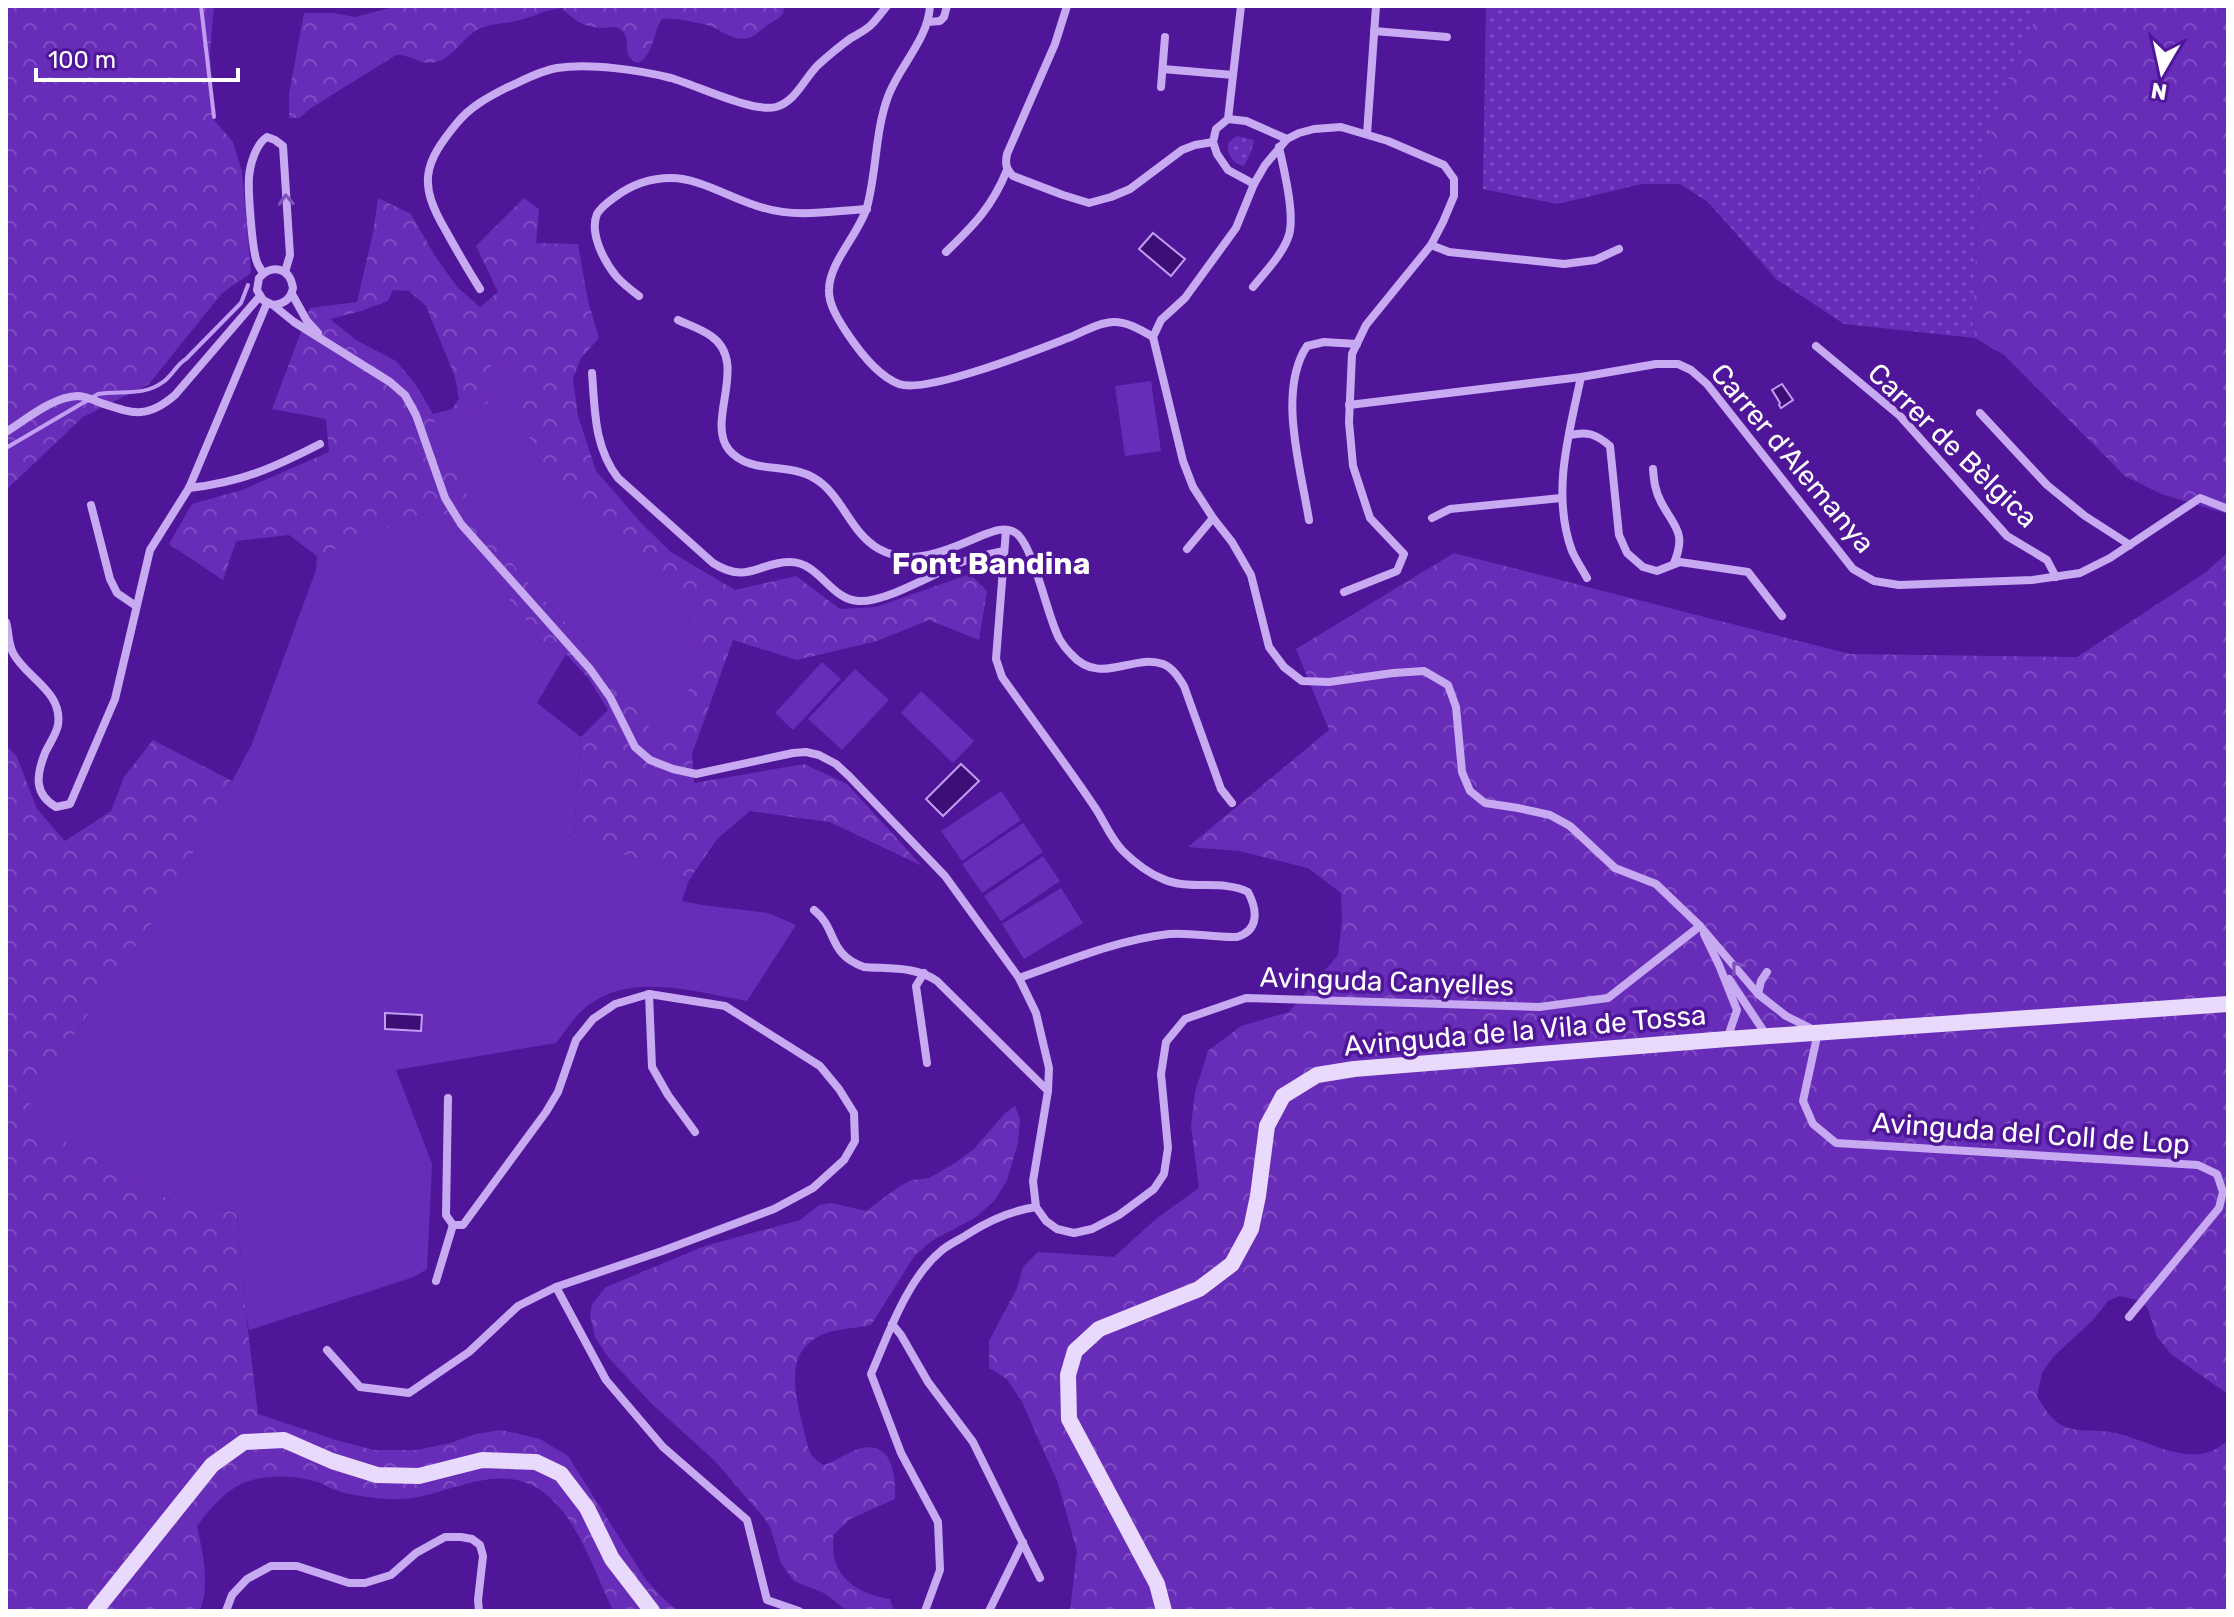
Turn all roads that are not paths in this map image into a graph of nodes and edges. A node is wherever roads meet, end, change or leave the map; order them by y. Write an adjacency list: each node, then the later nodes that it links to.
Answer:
1 (887, 6): 28 (street)
2 (930, 6): 7 (street)
3 (947, 6): 7 (street)
4 (1067, 6): 19 (street)
5 (1241, 6): 12 (street)
6 (1376, 6): 8 (street)
7 (928, 22): 21 (street)
8 (1374, 31): 10 (street); 15 (street)
9 (1165, 37): 11 (street)
10 (1447, 37)
11 (1163, 69): 12 (street); 13 (street)
12 (1233, 75): 14 (street)
13 (1161, 87)
14 (1228, 119): 16 (street); 17 (street)
15 (1367, 134): 16 (street); 22 (street)
16 (1287, 139): 18 (street)
17 (1213, 142): 19 (street); 20 (street)
18 (1279, 147): 20 (street); 27 (street)
19 (1007, 170): 24 (street)
20 (1254, 184): 33 (street)
21 (867, 209): 30 (street); 33 (street)
22 (1431, 245): 23 (street); 35 (street)
23 (1619, 249)
24 (946, 252)
25 (285, 272): 26 (street); 26 (street, one-way to 26); 29 (street)
26 (263, 273): 31 (street)
27 (1253, 287)
28 (480, 289)
29 (292, 294): 31 (street); 34 (street)
30 (639, 296)
31 (267, 301): 34 (street); 41 (street); 45 (street)
32 (678, 320): 52 (street)
33 (1153, 337): 49 (street)
34 (325, 341): 69 (street)
35 (1357, 344): 39 (street); 51 (street)
36 (1816, 346): 57 (street, Carrer de Bèlgica)
37 (592, 373): 55 (street)
38 (1581, 377): 39 (street, Carrer d'Alemanya); 42 (street); 57 (street, Carrer d'Alemanya)
39 (1349, 405): 59 (street)
40 (1980, 413): 53 (street)
41 (6, 432)
42 (1570, 435): 46 (street); 56 (street)
43 (320, 444): 45 (street)
44 (1653, 469): 56 (street)
45 (189, 488): 60 (street)
46 (1561, 498): 50 (street); 58 (street)
47 (91, 505): 60 (street)
48 (2228, 509): 53 (street, Carrer d'Alemanya)
49 (1213, 518): 54 (street); 65 (street)
50 (1432, 518)
51 (1309, 520)
52 (1006, 530): 55 (street); 63 (street)
53 (2130, 545): 57 (street, Carrer d'Alemanya)
54 (1187, 549)
55 (1004, 551): 69 (street)
56 (1674, 563): 61 (street)
57 (2056, 577)
58 (1587, 578)
59 (1344, 592)
60 (136, 606): 62 (street)
61 (1782, 616)
62 (6, 622)
63 (1232, 803)
64 (814, 910): 68 (street)
65 (1700, 926): 66 (street); 71 (street, one-way to 65); 80 (street, Avinguda Canyelles)
66 (1719, 965): 74 (street); 75 (street)
67 (1767, 972): 71 (street)
68 (924, 973): 76 (street); 77 (street)
69 (1019, 978): 77 (street)
70 (649, 994): 79 (street); 81 (street); 83 (street)
71 (1758, 994): 73 (street)
72 (2228, 1004): 73 (main road, Avinguda de la Vila de Tossa)
73 (1818, 1032): 74 (main road, Avinguda de la Vila de Tossa); 84 (street, Avinguda del Coll de Lop)
74 (1767, 1036): 75 (main road, Avinguda de la Vila de Tossa)
75 (1727, 1039): 96 (main road, Avinguda de la Vila de Tossa)
76 (927, 1063)
77 (1048, 1091): 80 (street)
78 (448, 1098): 81 (street)
79 (695, 1132)
80 (1036, 1207): 85 (street)
81 (453, 1225): 82 (street)
82 (436, 1281)
83 (556, 1287): 86 (street); 93 (street)
84 (2129, 1317)
85 (892, 1324): 87 (street); 94 (street)
86 (327, 1350)
87 (1023, 1542): 88 (street); 95 (street)
88 (1040, 1578)
89 (95, 1611): 92 (main road)
90 (226, 1611): 91 (street)
91 (479, 1611)
92 (652, 1611)
93 (799, 1611)
94 (925, 1611)
95 (989, 1611)
96 (1164, 1611)

